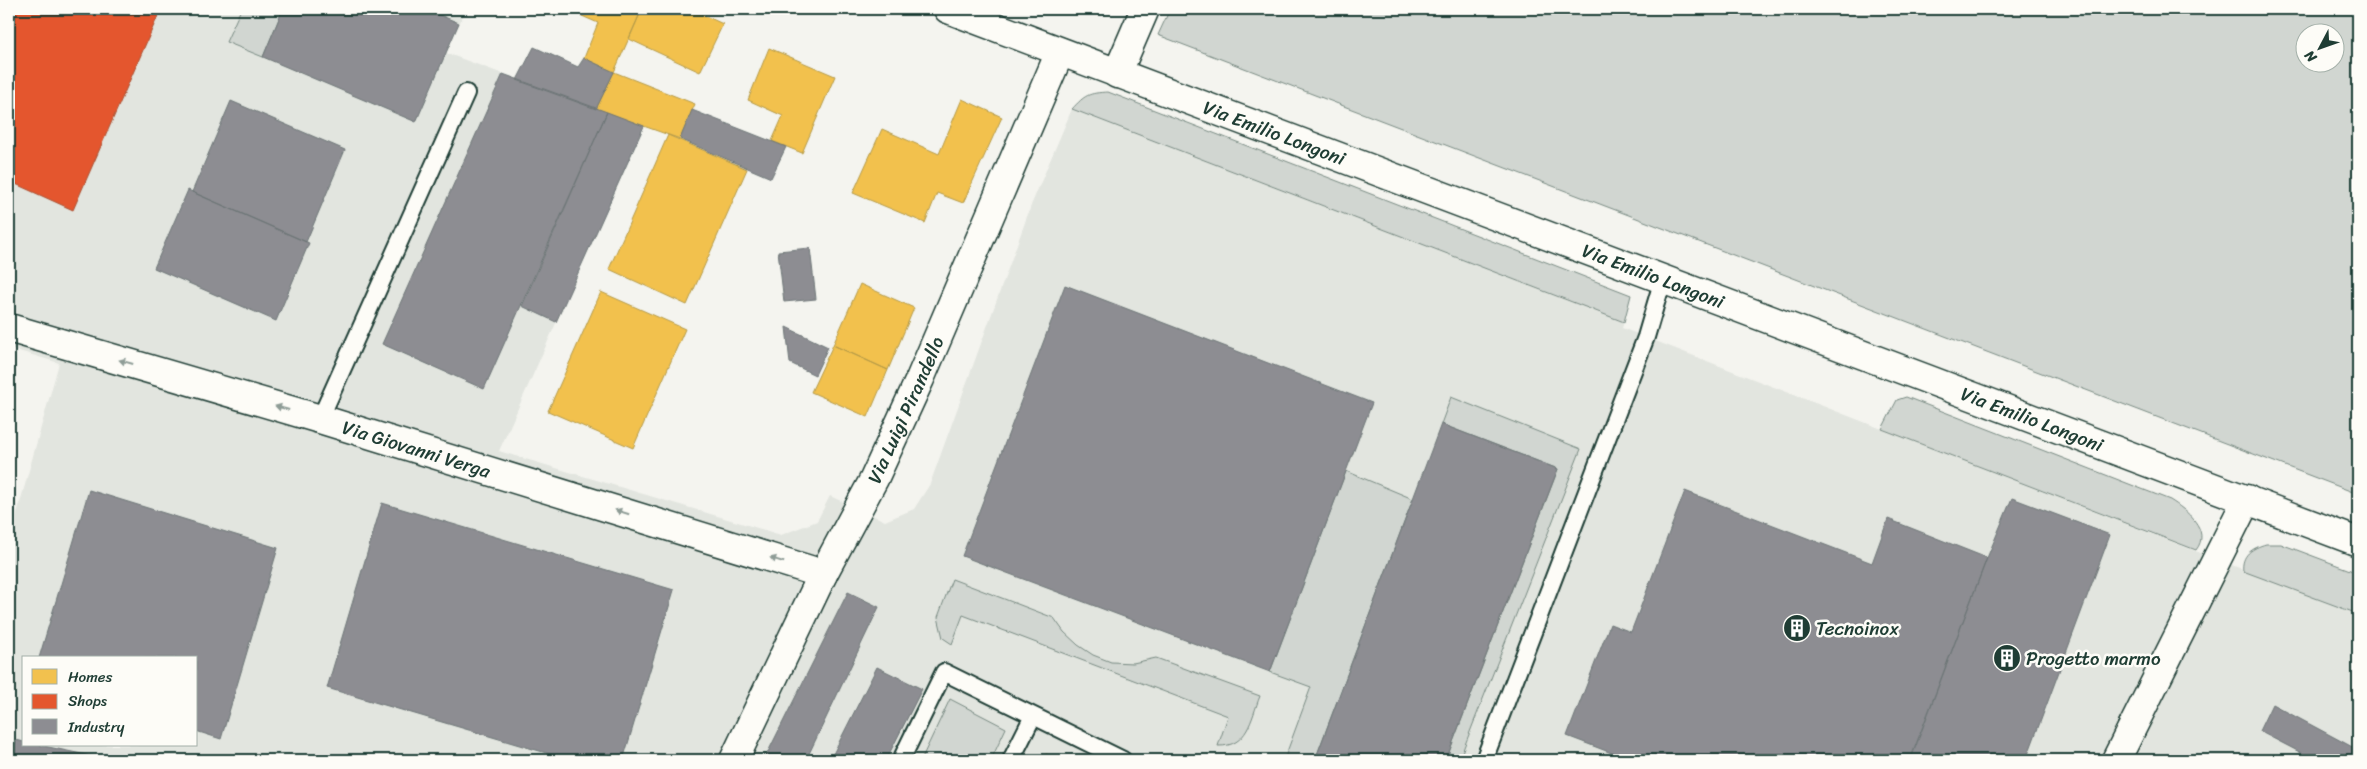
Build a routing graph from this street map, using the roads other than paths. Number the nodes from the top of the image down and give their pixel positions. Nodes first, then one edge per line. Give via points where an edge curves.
1 (948, 9) edge
2 (1145, 9) edge
3 (1060, 52) junction
4 (1117, 74) junction
5 (466, 93) dead end
6 (1663, 279) junction
7 (9, 328) edge
8 (320, 419) junction
9 (2247, 499) junction
10 (2358, 542) edge
11 (824, 574) junction
12 (1033, 716) junction
13 (734, 760) edge
14 (901, 760) edge
15 (1011, 760) edge
16 (1123, 760) edge
17 (1484, 760) edge
18 (2116, 760) edge

1 - 3 street, Via Emilio Longoni
2 - 4 street
3 - 4 street, Via Emilio Longoni
3 - 11 street, Via Luigi Pirandello via 920,379 874,479
4 - 6 street, Via Emilio Longoni
5 - 8 lane
6 - 9 street, Via Emilio Longoni
6 - 17 lane via 1646,337
8 -> 7 street, Via Giovanni Verga
11 -> 8 street, Via Giovanni Verga
9 - 10 street, Via Emilio Longoni
9 - 18 street
11 - 13 street, Via Luigi Pirandello
12 - 14 lane via 944,672
12 - 15 lane
12 - 16 lane

